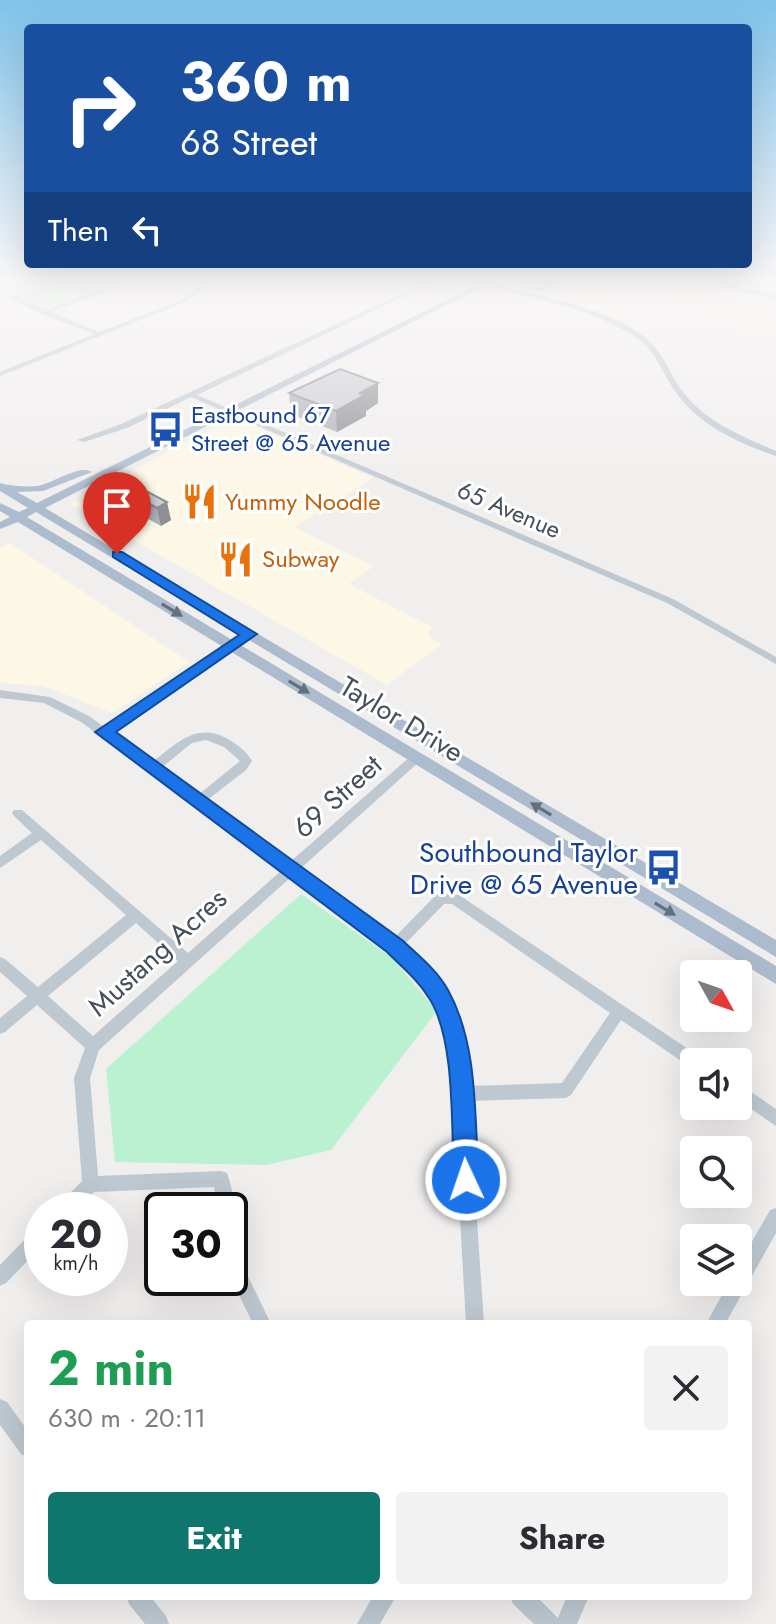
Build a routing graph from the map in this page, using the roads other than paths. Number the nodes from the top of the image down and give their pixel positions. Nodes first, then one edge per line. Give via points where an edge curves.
1 (50, 354) edge
2 (279, 354) edge
3 (333, 354) edge
4 (658, 354) edge
5 (0, 374) edge
6 (192, 395) junction
7 (225, 409) junction
8 (81, 440) dead end
9 (776, 454) edge
10 (90, 471) junction
11 (84, 484) junction
12 (0, 486) edge
13 (16, 511) edge
14 (0, 526) edge
15 (0, 533) edge
16 (92, 539) junction
17 (57, 541) junction
18 (149, 574) junction
19 (249, 634) junction
20 (232, 647) junction
21 (776, 661) edge
22 (0, 694) edge
23 (104, 732) junction
24 (416, 758) junction
25 (153, 768) junction
26 (197, 802) junction
27 (18, 813) dead end
28 (41, 833) junction
29 (0, 863) edge
30 (290, 869) junction
31 (135, 916) junction
32 (395, 946) junction
33 (776, 949) edge
34 (188, 961) junction
35 (0, 963) edge
36 (776, 976) edge
37 (36, 998) junction
38 (620, 1010) junction
39 (0, 1027) edge
40 (93, 1046) junction
41 (680, 1052) edge
42 (461, 1094) junction
43 (752, 1101) edge
44 (776, 1118) edge
45 (90, 1184) junction
46 (82, 1192) edge
47 (223, 1192) edge
48 (776, 1216) edge
49 (24, 1252) edge
50 (0, 1277) edge
51 (248, 1294) edge
52 (260, 1320) edge
53 (475, 1320) edge
54 (717, 1320) edge
55 (0, 1409) edge
56 (24, 1442) edge
57 (140, 1600) edge
58 (383, 1600) edge
59 (525, 1600) edge
60 (576, 1600) edge
61 (158, 1624) edge
62 (368, 1624) edge
63 (549, 1624) edge
64 (566, 1624) edge

1 - 5 street
2 - 6 street
3 - 7 main road
4 - 9 street via 692,407
6 - 7 street, 65 Avenue
6 - 8 street
7 - 10 main road
7 - 11 main road
7 - 21 street, 65 Avenue via 670,601
10 - 12 main road via 39,489
10 - 13 main road
11 - 13 main road
11 - 16 main road via 59,510
12 - 13 main road, Taylor Drive
13 - 14 main road
13 - 16 main road, Taylor Drive
13 - 17 main road, Taylor Drive
13 - 18 main road
15 - 17 main road via 20,530
16 - 18 main road, Taylor Drive
17 -> 20 main road, Taylor Drive
18 - 19 main road, Taylor Drive
19 - 20 street
33 -> 19 main road, Taylor Drive
20 - 23 street
20 -> 24 main road, Taylor Drive
22 - 23 street via 61,705
23 - 25 street
24 - 30 street, 69 Street
24 -> 36 main road, Taylor Drive
25 - 26 street
25 - 26 street via 202,734 213,735 244,755 242,767
26 - 30 street
27 - 28 street
28 - 29 street
28 - 31 street
30 - 32 street
30 - 34 street, Mustang Acres
31 - 34 street
31 - 37 street
32 - 38 street via 441,899 454,899
32 - 42 street via 440,995 457,1042
34 - 40 street, Mustang Acres
35 - 37 street
37 - 39 street
37 - 40 street
38 - 41 street
38 - 42 street via 566,1090
40 - 45 street, Mustang Acres via 82,1078
42 - 53 street
43 - 44 street
45 - 46 street
45 - 47 street via 221,1179
48 - 54 street
49 - 50 street
51 - 52 street
55 - 56 street
57 - 61 street
58 - 62 street
59 - 63 street
60 - 64 street

